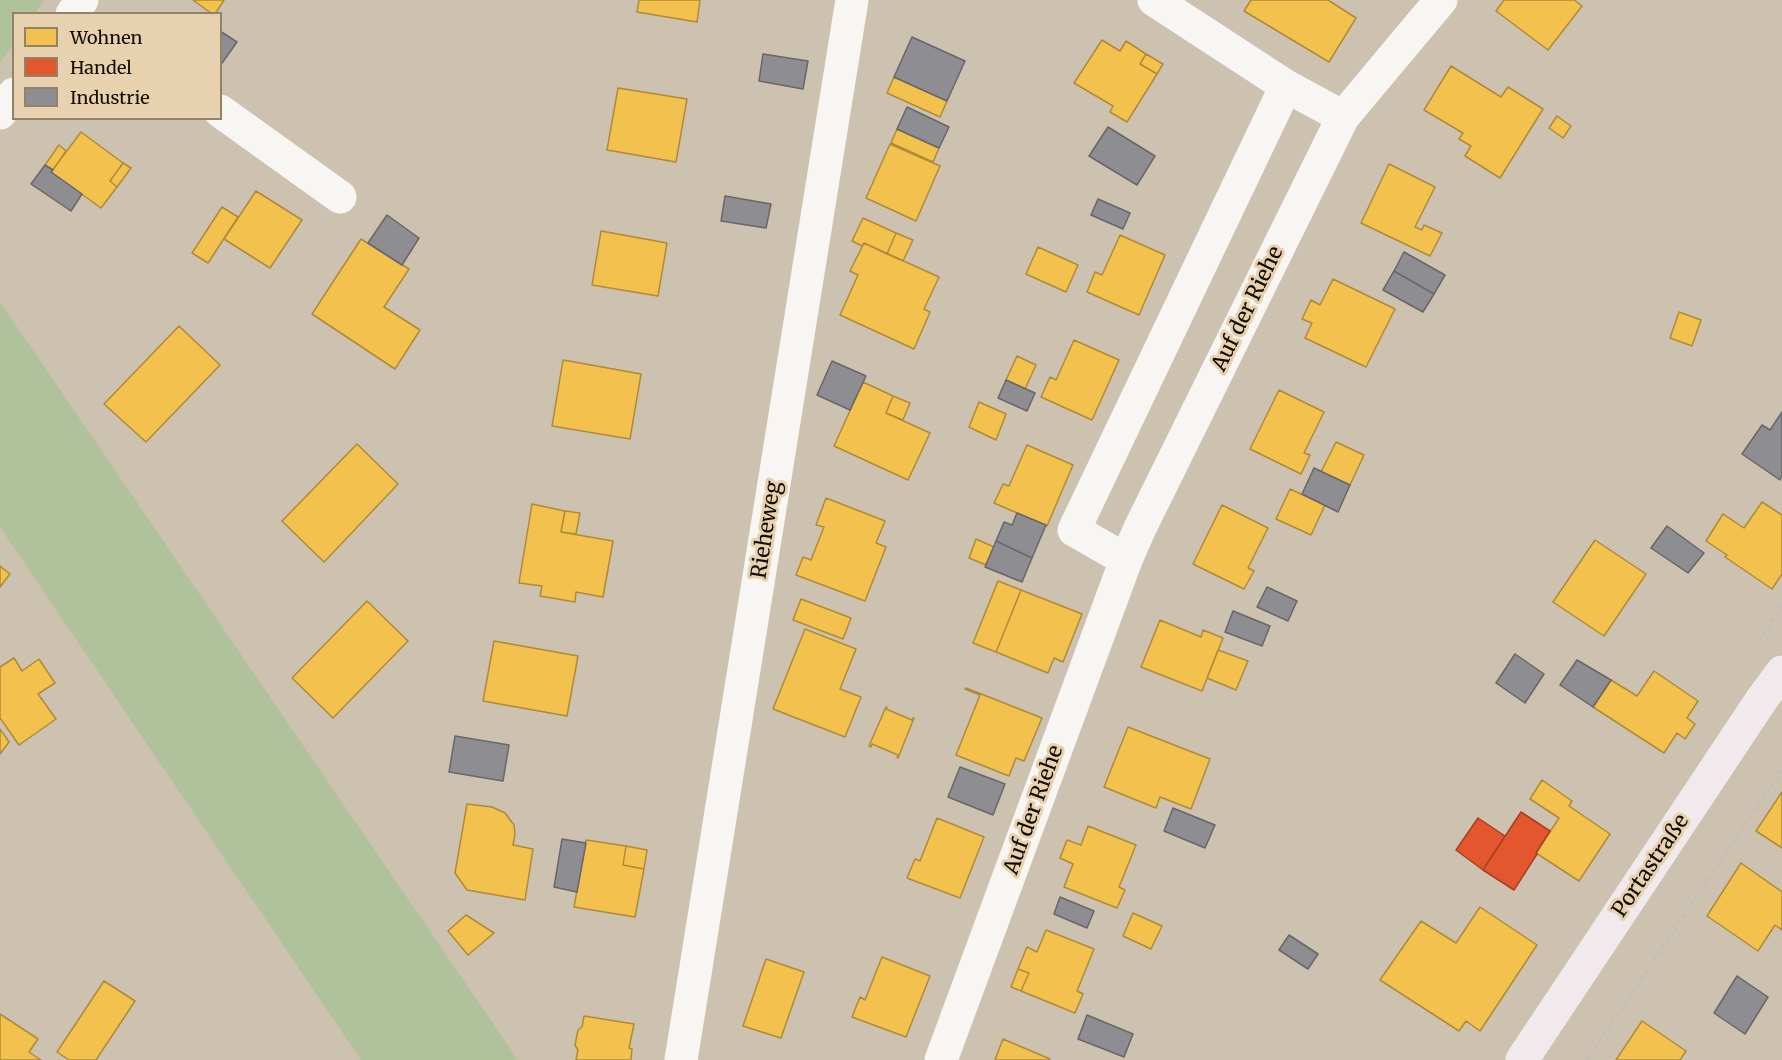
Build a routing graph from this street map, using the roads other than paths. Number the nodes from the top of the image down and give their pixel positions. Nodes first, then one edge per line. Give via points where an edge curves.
1 (852, 0) edge
2 (1154, 0) edge
3 (1441, 0) edge
4 (1286, 86) junction
5 (12, 97) edge
6 (222, 112) edge
7 (0, 113) edge
8 (1343, 117) junction
9 (340, 197) dead end
10 (1126, 560) junction
11 (1782, 672) edge
12 (681, 1060) edge
13 (941, 1060) edge
14 (1522, 1060) edge

1 - 12 street, Rieheweg
2 - 4 street
3 - 8 street, Auf der Riehe
4 - 8 street
4 - 10 street via 1074,530
5 - 7 street
6 - 9 street
8 - 10 street, Auf der Riehe
10 - 13 street, Auf der Riehe
11 - 14 main road, Portastraße

